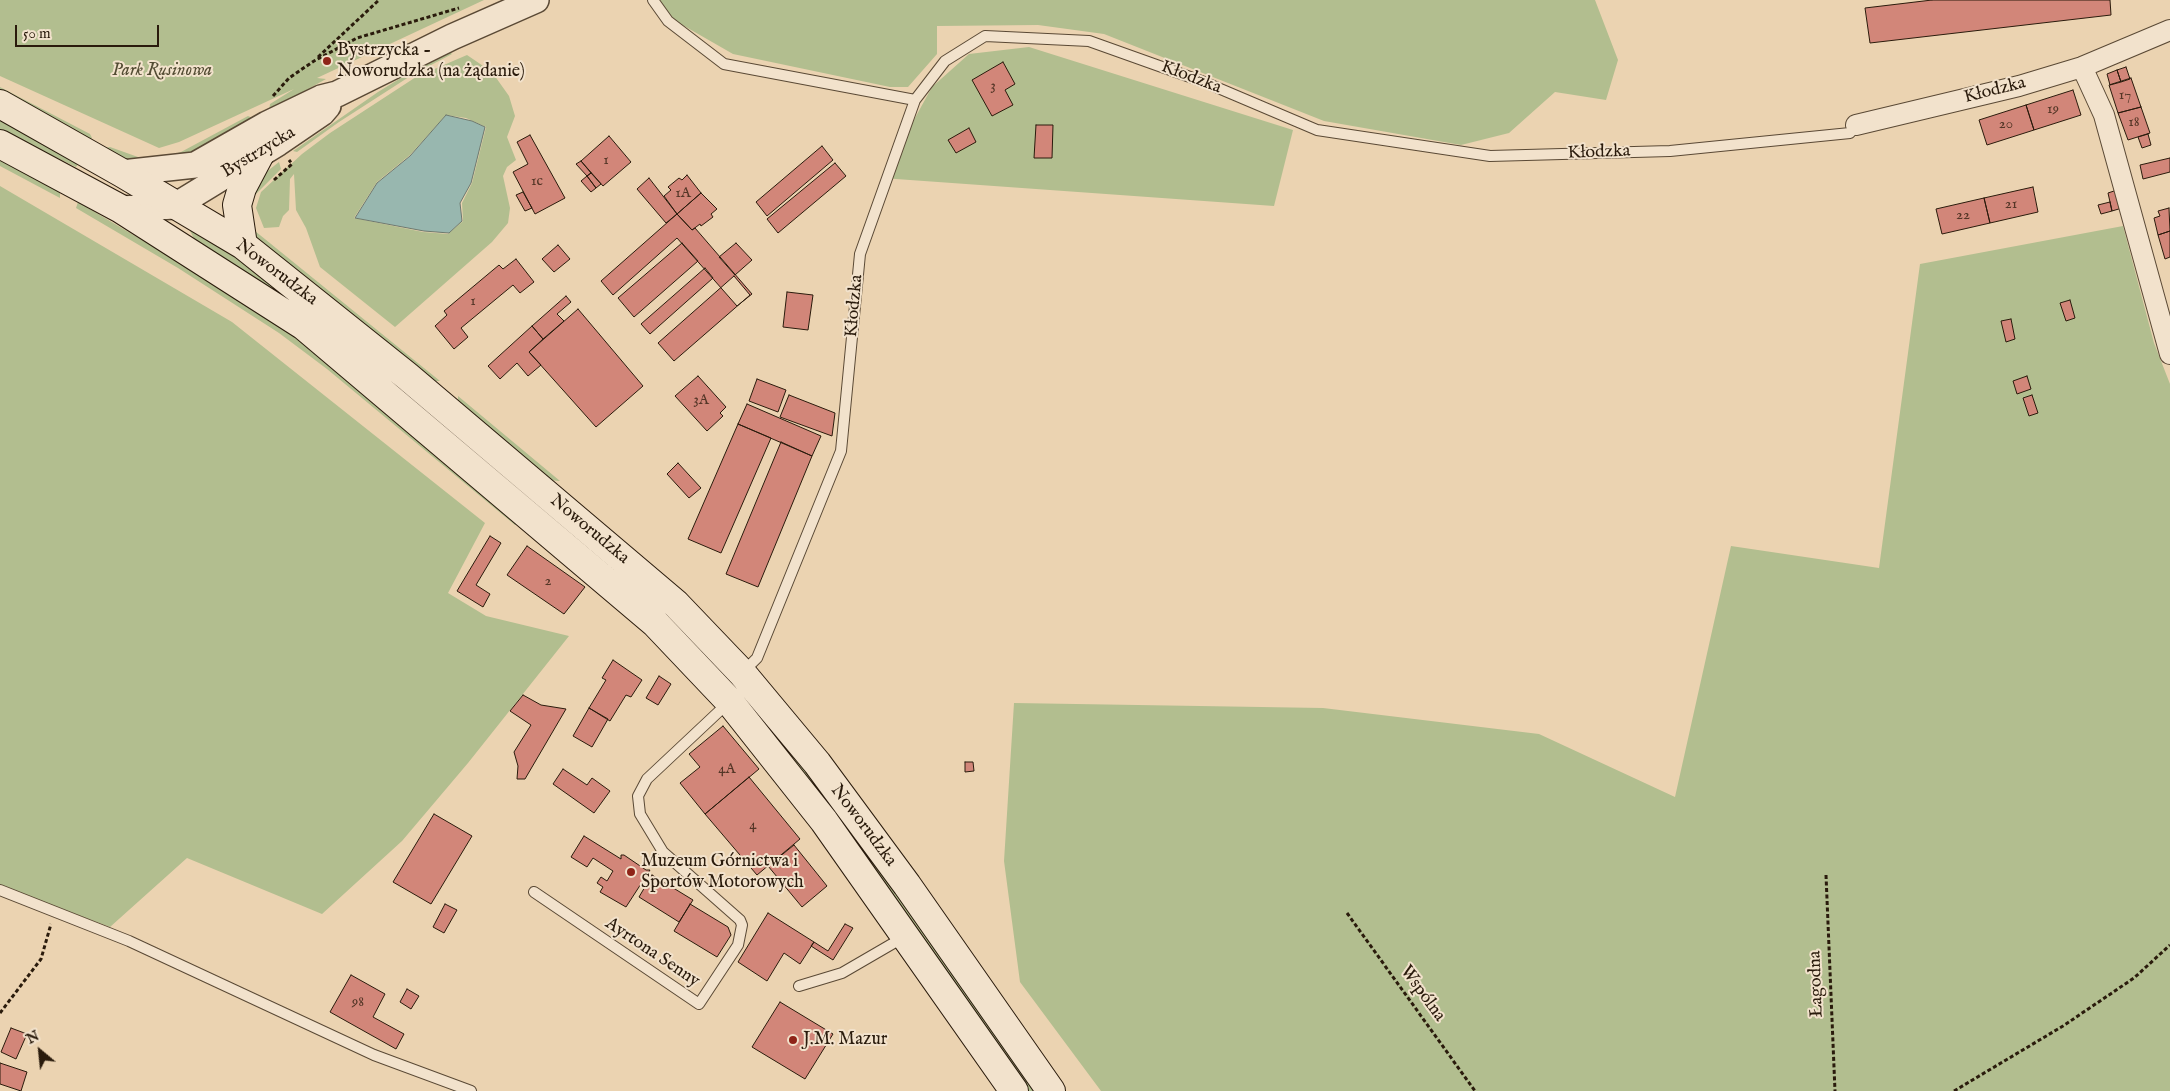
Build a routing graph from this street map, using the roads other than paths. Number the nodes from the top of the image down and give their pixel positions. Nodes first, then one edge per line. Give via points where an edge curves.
1 (536, 0) edge
2 (653, 0) edge
3 (2170, 30) edge
4 (2082, 67) junction
5 (337, 94) junction
6 (915, 100) junction
7 (0, 104) edge
8 (1856, 125) joint
9 (0, 144) edge
10 (260, 154) junction
11 (195, 165) junction
12 (122, 172) junction
13 (175, 206) junction
14 (120, 209) junction
15 (243, 245) junction
16 (182, 247) junction
17 (2170, 354) edge
18 (742, 673) junction
19 (730, 701) junction
20 (0, 890) edge
21 (534, 892) dead end
22 (906, 936) junction
23 (799, 986) dead end
24 (471, 1091) edge
25 (1014, 1091) edge
26 (1051, 1091) edge

1 - 5 street, Bystrzycka
2 - 6 lane via 668,22 724,64
3 - 4 street, Kłodzka
4 - 8 street, Kłodzka via 2019,86
4 - 17 street via 2104,115
5 - 10 street, Bystrzycka via 322,113
5 - 11 street, Bystrzycka via 321,98 267,124
6 - 8 lane, Kłodzka via 945,61 985,36 1089,41 1204,82 1316,130 1490,156 1670,151 1850,133
6 - 18 lane, Kłodzka via 860,254 842,451 757,658
7 - 12 main road, Noworudzka
9 - 14 main road, Noworudzka
10 - 13 street, Bystrzycka
10 - 15 main road via 237,204
11 - 12 street, Bystrzycka
11 - 13 street, Bystrzycka
12 - 13 main road, Noworudzka
13 - 14 street, Bystrzycka
13 - 15 main road, Noworudzka
13 - 16 street
14 - 16 main road, Noworudzka
15 - 18 main road, Noworudzka via 408,376 624,559 676,604
16 - 19 main road, Noworudzka via 304,326 400,405 655,623
18 - 26 main road, Noworudzka via 817,763
19 - 21 lane, Ayrtona Senny via 652,773 638,796 640,814 663,852 742,925 738,944 699,1004
19 - 22 main road, Noworudzka via 824,821
20 - 24 lane via 128,941 374,1055
22 - 23 lane via 842,973
22 - 25 main road, Noworudzka

